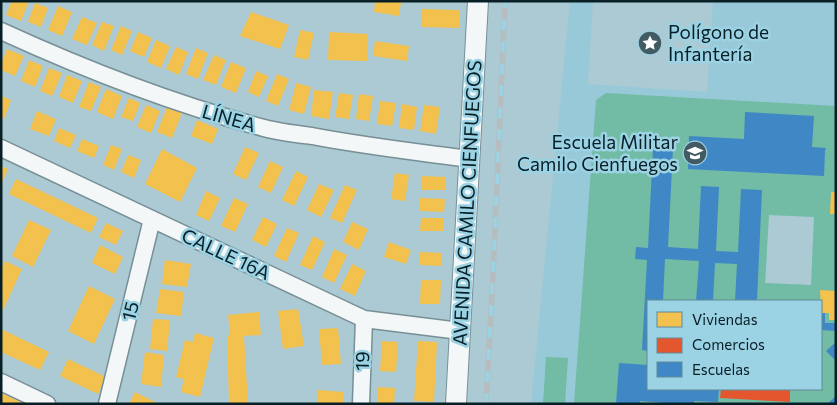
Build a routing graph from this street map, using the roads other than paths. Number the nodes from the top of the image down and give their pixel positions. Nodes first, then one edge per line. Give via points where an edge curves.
1 (478, 1) edge
2 (1, 30) edge
3 (1, 148) edge
4 (469, 159) junction
5 (152, 219) junction
6 (364, 319) junction
7 (460, 331) junction
8 (1, 382) edge
9 (47, 404) edge
10 (107, 404) edge
11 (361, 404) edge
12 (456, 404) edge

1 - 4 street, AVENIDA CAMILO CIENFUEGOS
2 - 4 street, LÍNEA via 116,80 265,128
3 - 5 street, CALLE 16A
4 - 7 street, AVENIDA CAMILO CIENFUEGOS
5 - 6 street, CALLE 16A
5 - 10 street, 15
6 - 7 street, CALLE 16A
6 - 11 street, 19
7 - 12 street, AVENIDA CAMILO CIENFUEGOS
8 - 9 street

